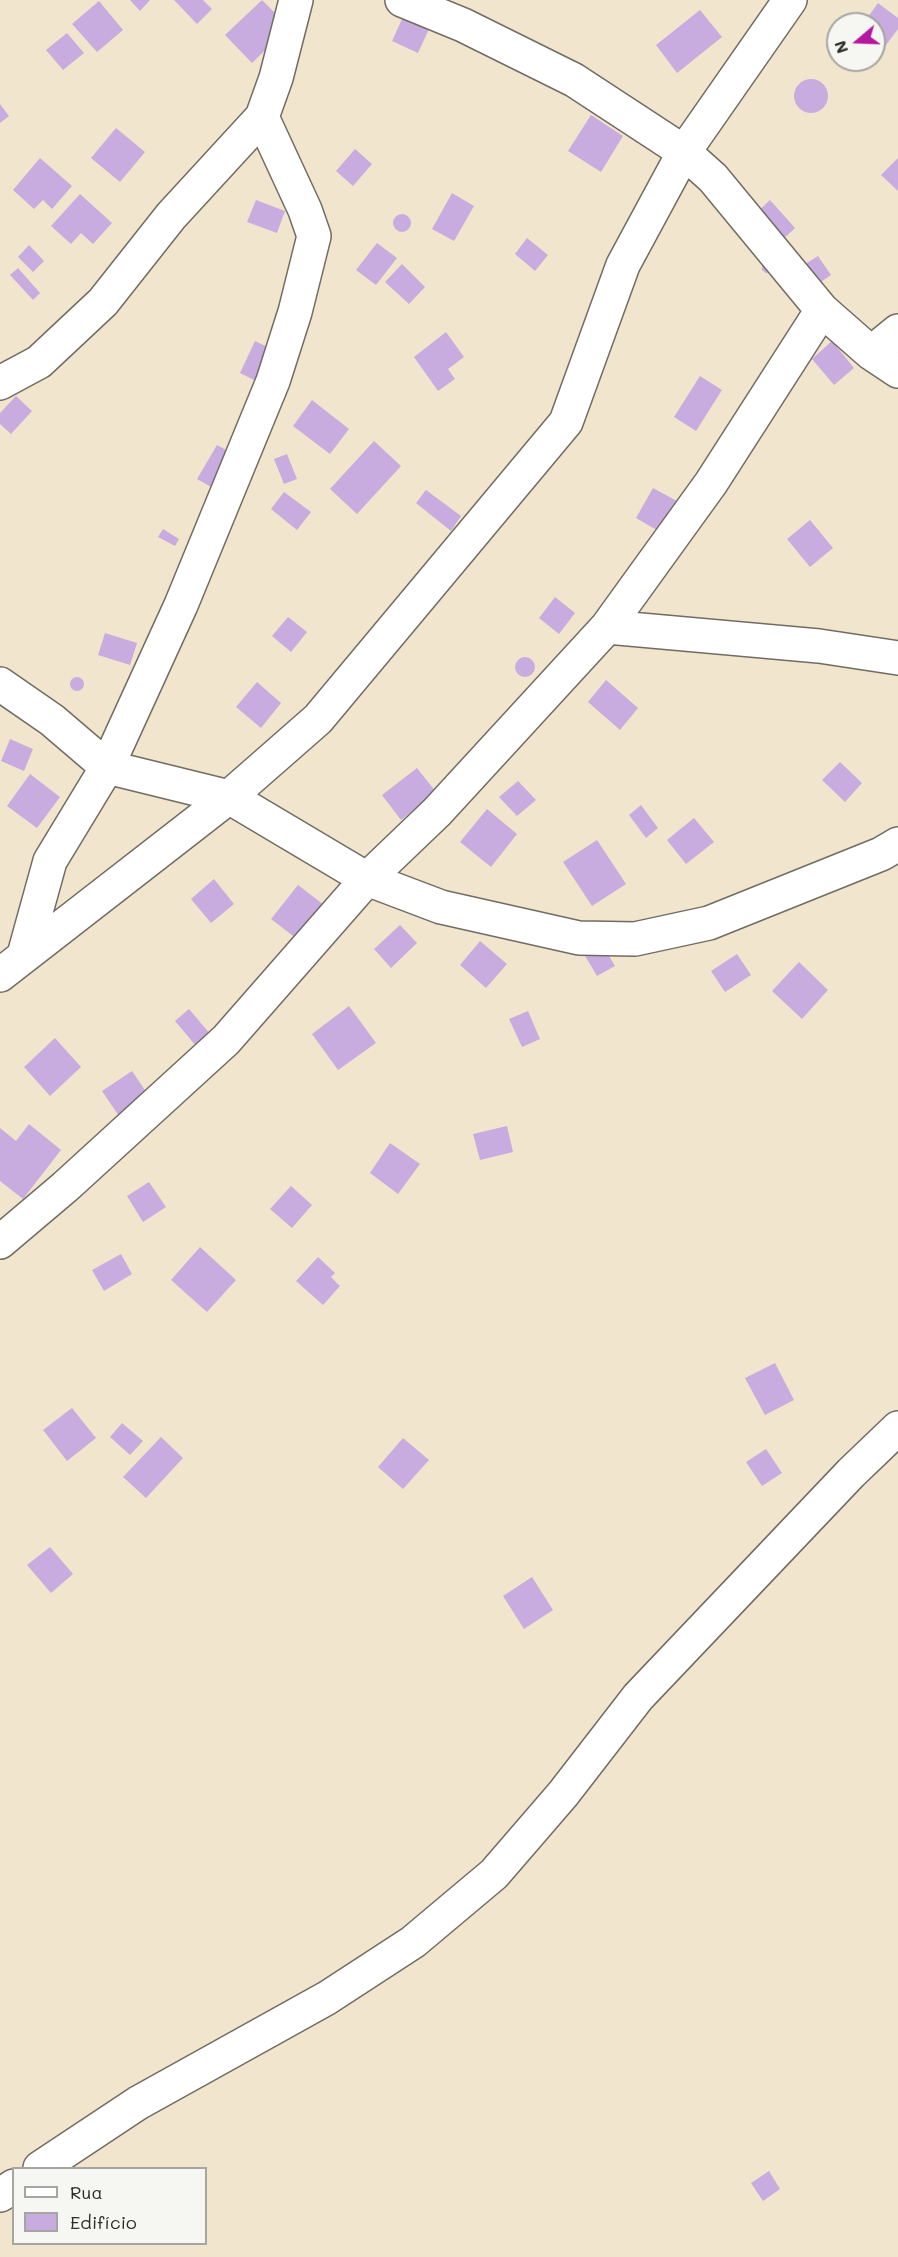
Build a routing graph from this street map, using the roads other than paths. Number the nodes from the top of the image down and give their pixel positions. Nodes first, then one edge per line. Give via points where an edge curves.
1 (296, 0) edge
2 (402, 0) edge
3 (790, 0) edge
4 (262, 117) junction
5 (684, 152) junction
6 (822, 310) junction
7 (898, 331) edge
8 (871, 353) junction
9 (898, 371) edge
10 (0, 383) edge
11 (607, 627) junction
12 (898, 658) edge
13 (0, 684) edge
14 (106, 767) junction
15 (229, 797) junction
16 (898, 844) edge
17 (367, 879) junction
18 (12, 965) edge
19 (0, 1242) edge
20 (898, 1428) edge
21 (43, 2167) edge

1 - 4 street
2 - 5 street via 574,80
3 - 5 street
4 - 10 street via 171,216 103,302 39,362
4 - 14 street via 314,236 273,381 181,605
5 - 6 street via 713,178
5 - 15 street via 623,265 566,422 318,719
6 - 8 street
6 - 11 street via 711,483
7 - 8 street
8 - 9 street
11 - 12 street via 819,646
11 - 17 street via 437,812
13 - 14 street via 52,720
14 - 15 street
14 - 18 street via 50,861
15 - 17 street
15 - 18 street
16 - 17 street via 709,923 635,939 579,938 441,908
17 - 19 street via 226,1040
20 - 21 street via 638,1697 563,1794 494,1874 413,1942 327,1998 138,2103

